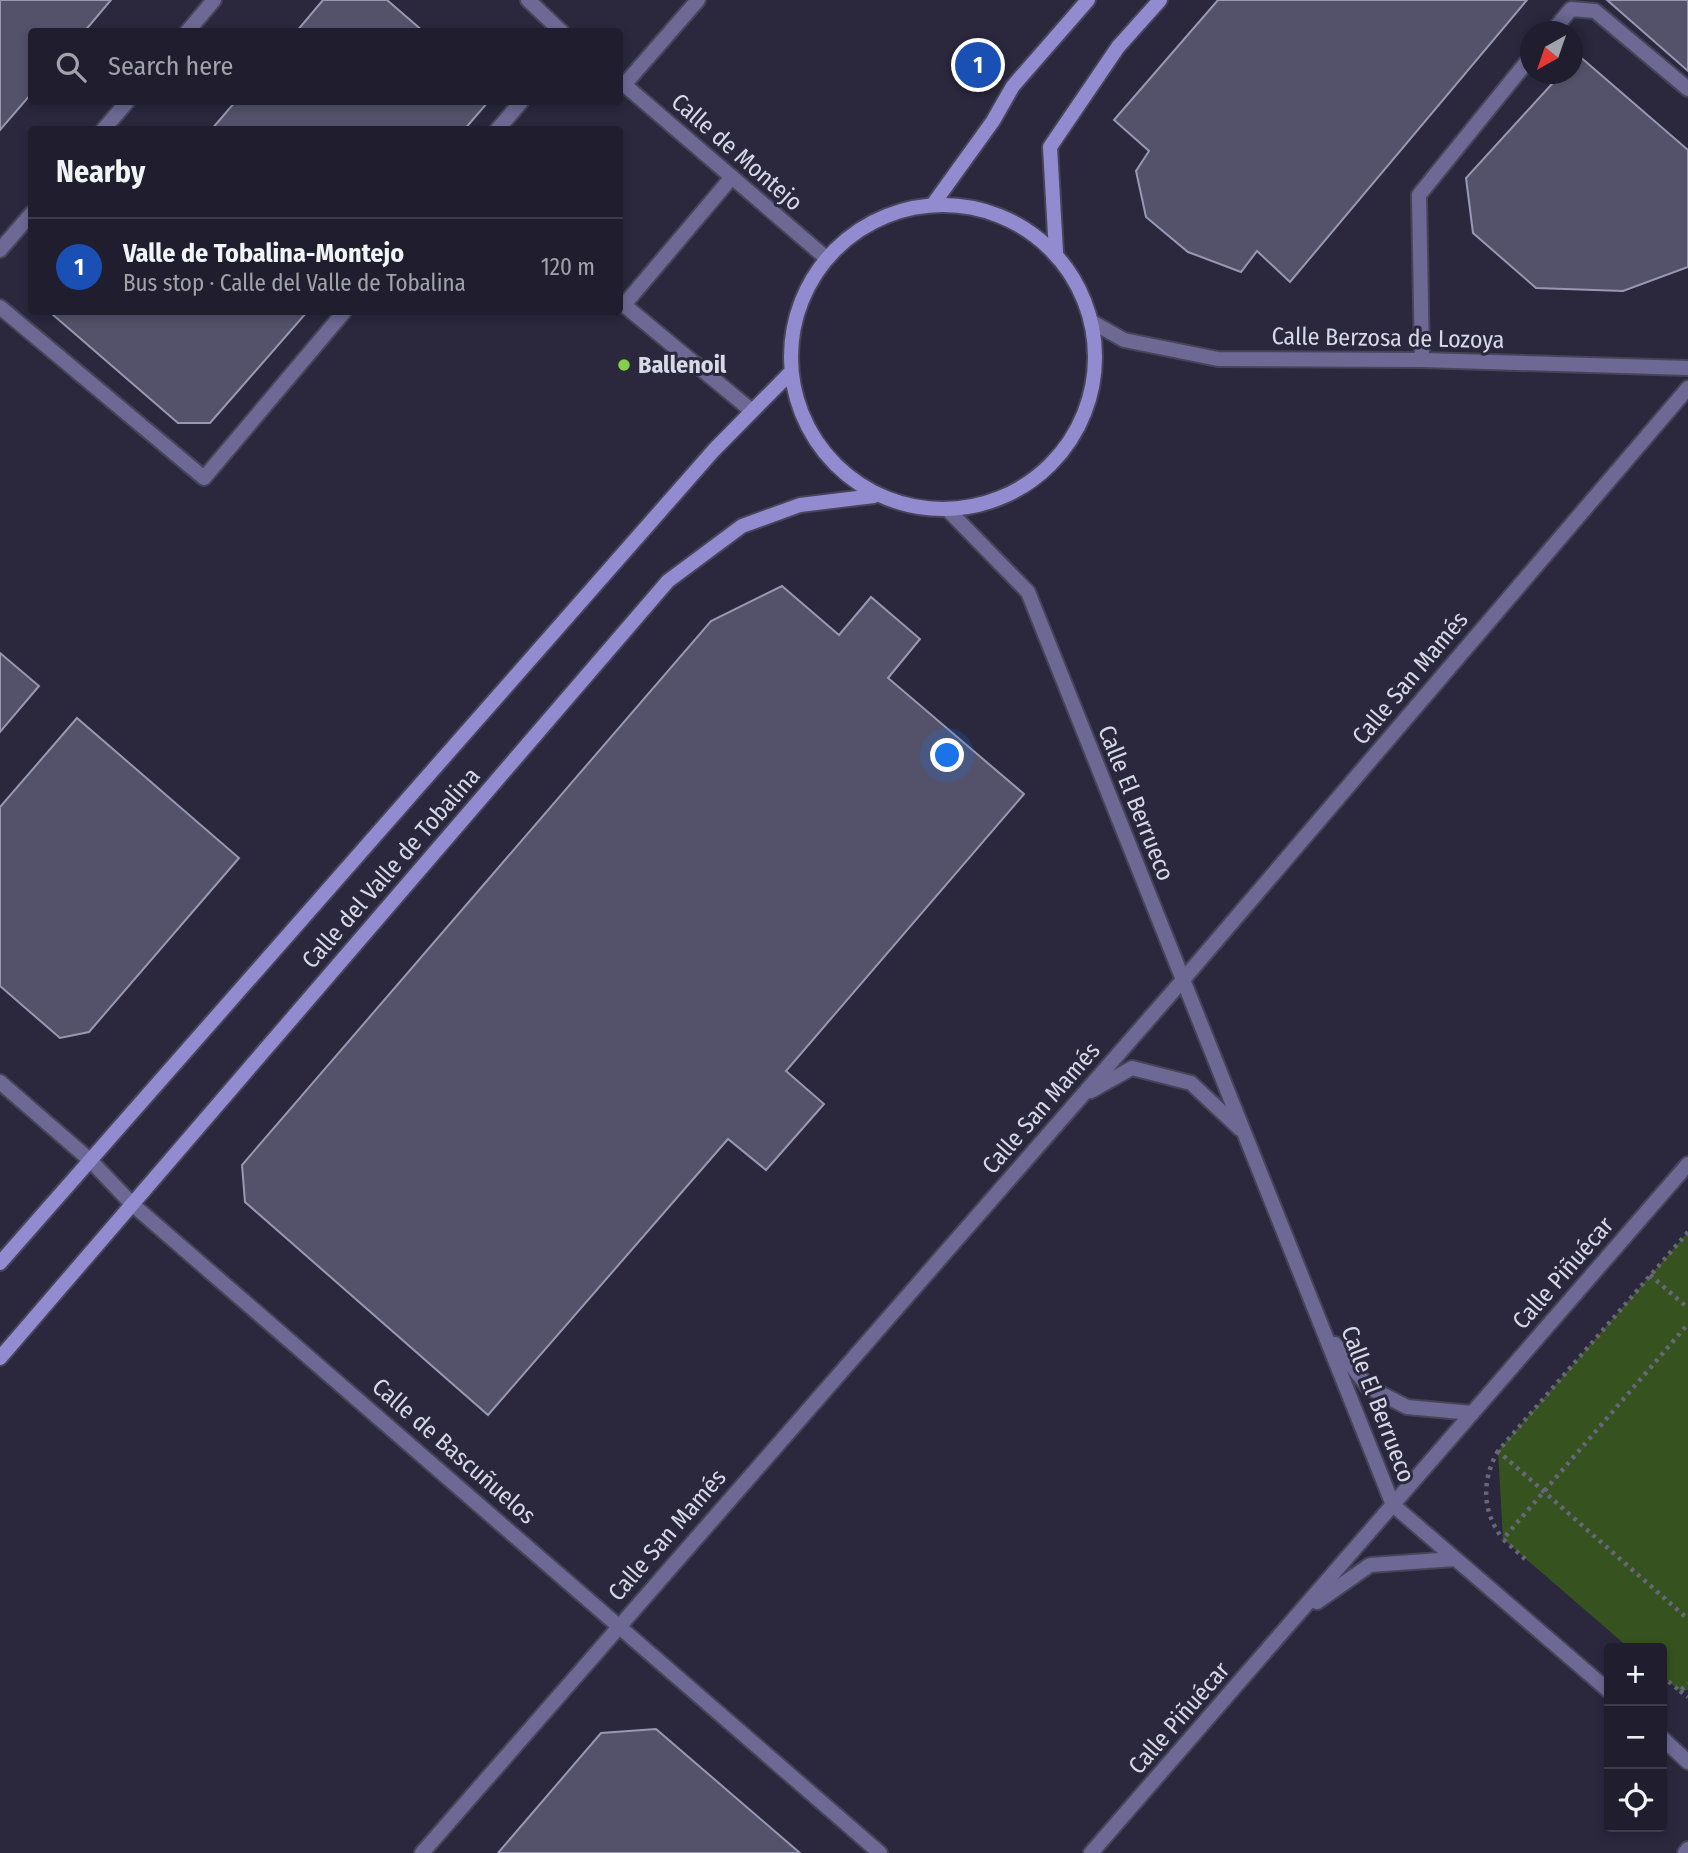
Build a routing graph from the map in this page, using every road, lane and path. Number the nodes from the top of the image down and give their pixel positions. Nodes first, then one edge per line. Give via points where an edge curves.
1 (214, 0) edge
2 (528, 0) edge
3 (698, 0) edge
4 (1088, 0) edge
5 (1160, 0) edge
6 (1561, 21) edge
7 (190, 28) edge
8 (558, 28) edge
9 (1520, 71) edge
10 (623, 82) edge
11 (623, 84) edge
12 (1688, 89) edge
13 (124, 105) edge
14 (518, 105) edge
15 (106, 126) edge
16 (500, 126) edge
17 (732, 177) junction
18 (934, 202) junction
19 (28, 218) edge
20 (0, 250) edge
21 (1056, 252) junction
22 (825, 257) junction
23 (0, 307) edge
24 (341, 315) edge
25 (1094, 323) junction
26 (1422, 360) junction
27 (1688, 368) edge
28 (789, 374) junction
29 (1688, 388) edge
30 (752, 411) junction
31 (874, 496) junction
32 (950, 512) junction
33 (1182, 981) junction
34 (0, 1082) edge
35 (1080, 1097) junction
36 (1245, 1133) junction
37 (91, 1161) junction
38 (1688, 1164) edge
39 (132, 1204) junction
40 (1688, 1232) edge
41 (0, 1263) edge
42 (1650, 1275) junction
43 (1688, 1308) edge
44 (1688, 1324) edge
45 (1326, 1332) junction
46 (0, 1358) edge
47 (1472, 1413) junction
48 (1498, 1451) junction
49 (1544, 1492) junction
50 (1393, 1505) junction
51 (1503, 1539) junction
52 (1455, 1559) junction
53 (1525, 1559) dead end
54 (1302, 1612) junction
55 (1688, 1619) edge
56 (620, 1624) junction
57 (1667, 1680) edge
58 (1688, 1682) edge
59 (1604, 1687) edge
60 (1680, 1691) junction
61 (1688, 1697) edge
62 (1667, 1743) edge
63 (1688, 1762) edge
64 (1688, 1849) edge
65 (422, 1853) edge
66 (880, 1853) edge
67 (1091, 1853) edge
68 (1685, 1853) edge

1 - 7 street
2 - 8 street
3 - 10 street
4 - 18 main road via 1013,86
5 - 21 main road via 1118,47 1050,147
6 - 12 street via 1570,9 1595,10
9 - 26 street via 1419,195
11 - 17 street, Calle de Montejo
13 - 15 street
14 - 16 street
17 - 22 street, Calle de Montejo
17 - 30 street via 625,305
18 - 21 main road via 1009,217
18 - 22 main road via 862,225
19 - 20 street
21 - 25 main road
22 - 28 main road via 790,338
23 - 24 street via 204,478
25 - 26 street, Calle Berzosa de Lozoya via 1124,340 1218,359
25 - 32 main road via 1095,390 1070,448 1020,492
26 - 27 street, Calle Berzosa de Lozoya
28 - 30 main road, Calle del Valle de Tobalina
28 - 31 main road via 820,451
29 - 33 street, Calle San Mamés
30 - 37 main road, Calle del Valle de Tobalina
31 - 32 main road via 895,504
31 - 39 main road, Calle del Valle de Tobalina via 800,505 742,526 668,581
32 - 33 street, Calle El Berrueco via 1028,592
33 - 35 street, Calle San Mamés
33 - 36 street, Calle El Berrueco
34 - 37 street, Calle de Bascuñuelos
35 - 36 street, Calle El Berrueco via 1132,1068 1191,1083
35 - 56 street, Calle San Mamés
36 - 45 street, Calle El Berrueco
37 - 39 street, Calle de Bascuñuelos
37 - 41 main road, Calle del Valle de Tobalina
38 - 47 street, Calle Piñuécar
39 - 46 main road, Calle del Valle de Tobalina
39 - 56 street, Calle de Bascuñuelos
40 - 42 path
42 - 43 path
42 - 48 path
44 - 49 path
45 - 47 street via 1368,1387 1407,1407
45 - 50 street, Calle El Berrueco
47 - 50 street, Calle Piñuécar
48 - 49 path
48 - 51 path via 1488,1469 1485,1502
49 - 51 path
49 - 55 path
50 - 52 street, Calle El Berrueco
50 - 54 street, Calle Piñuécar
51 - 53 path
52 - 54 street, Calle Piñuécar via 1370,1565
52 - 59 street, Calle El Berrueco
54 - 67 street, Calle Piñuécar
56 - 65 street, Calle San Mamés
56 - 66 street, Calle de Bascuñuelos
57 - 60 path
58 - 60 path
60 - 61 path
62 - 63 street
64 - 68 street

